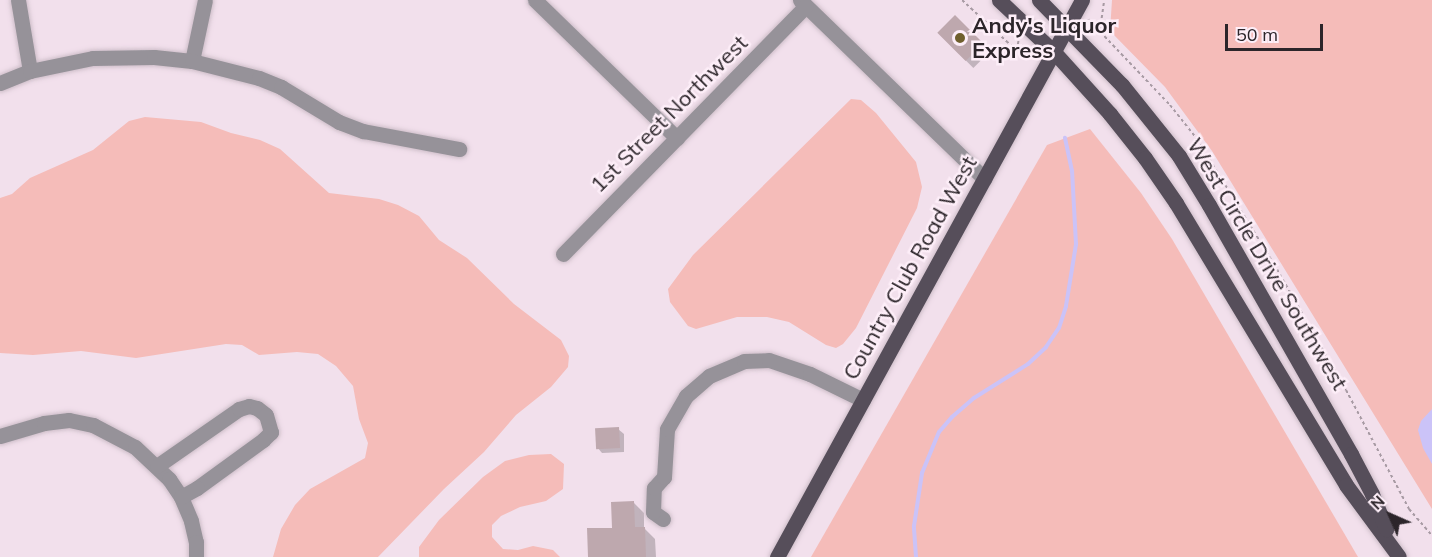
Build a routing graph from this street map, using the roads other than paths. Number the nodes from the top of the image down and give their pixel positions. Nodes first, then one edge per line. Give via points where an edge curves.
1 (18, 0) edge
2 (205, 0) edge
3 (535, 0) edge
4 (999, 0) edge
5 (1039, 0) edge
6 (1082, 0) edge
7 (803, 3) edge
8 (1068, 28) junction
9 (1054, 52) junction
10 (192, 61) junction
11 (30, 71) junction
12 (0, 83) edge
13 (676, 138) junction
14 (459, 149) dead end
15 (985, 179) junction
16 (563, 254) dead end
17 (862, 400) junction
18 (0, 436) edge
19 (157, 465) junction
20 (180, 497) junction
21 (663, 519) dead end
22 (1395, 552) edge
23 (196, 557) edge
24 (777, 557) edge

1 - 11 street
2 - 10 street
3 - 13 street
4 - 9 main road, West Circle Drive Southwest
5 - 8 main road, West Circle Drive Southwest
6 - 8 main road, Country Club Road West
7 - 13 street, 1st Street Northwest
7 - 15 street
8 - 9 main road, Country Club Road West
8 - 22 main road, West Circle Drive Southwest via 1159,130 1209,204 1359,469
9 - 15 main road, Country Club Road West
9 - 22 main road, West Circle Drive Southwest via 1110,114 1161,181 1346,485
10 - 11 street via 102,58
10 - 14 street via 281,87 339,122 363,131
11 - 12 street
13 - 16 street, 1st Street Northwest
15 - 17 main road, Country Club Road West
17 - 21 street via 782,362 757,360 732,365 697,384 676,409 665,440 664,477 654,488 653,512
17 - 24 main road, Country Club Road West
18 - 19 street via 69,420 93,425 116,436
19 - 20 street
19 - 20 street via 239,409 249,406 266,415 271,432 263,440
20 - 23 street via 191,521

